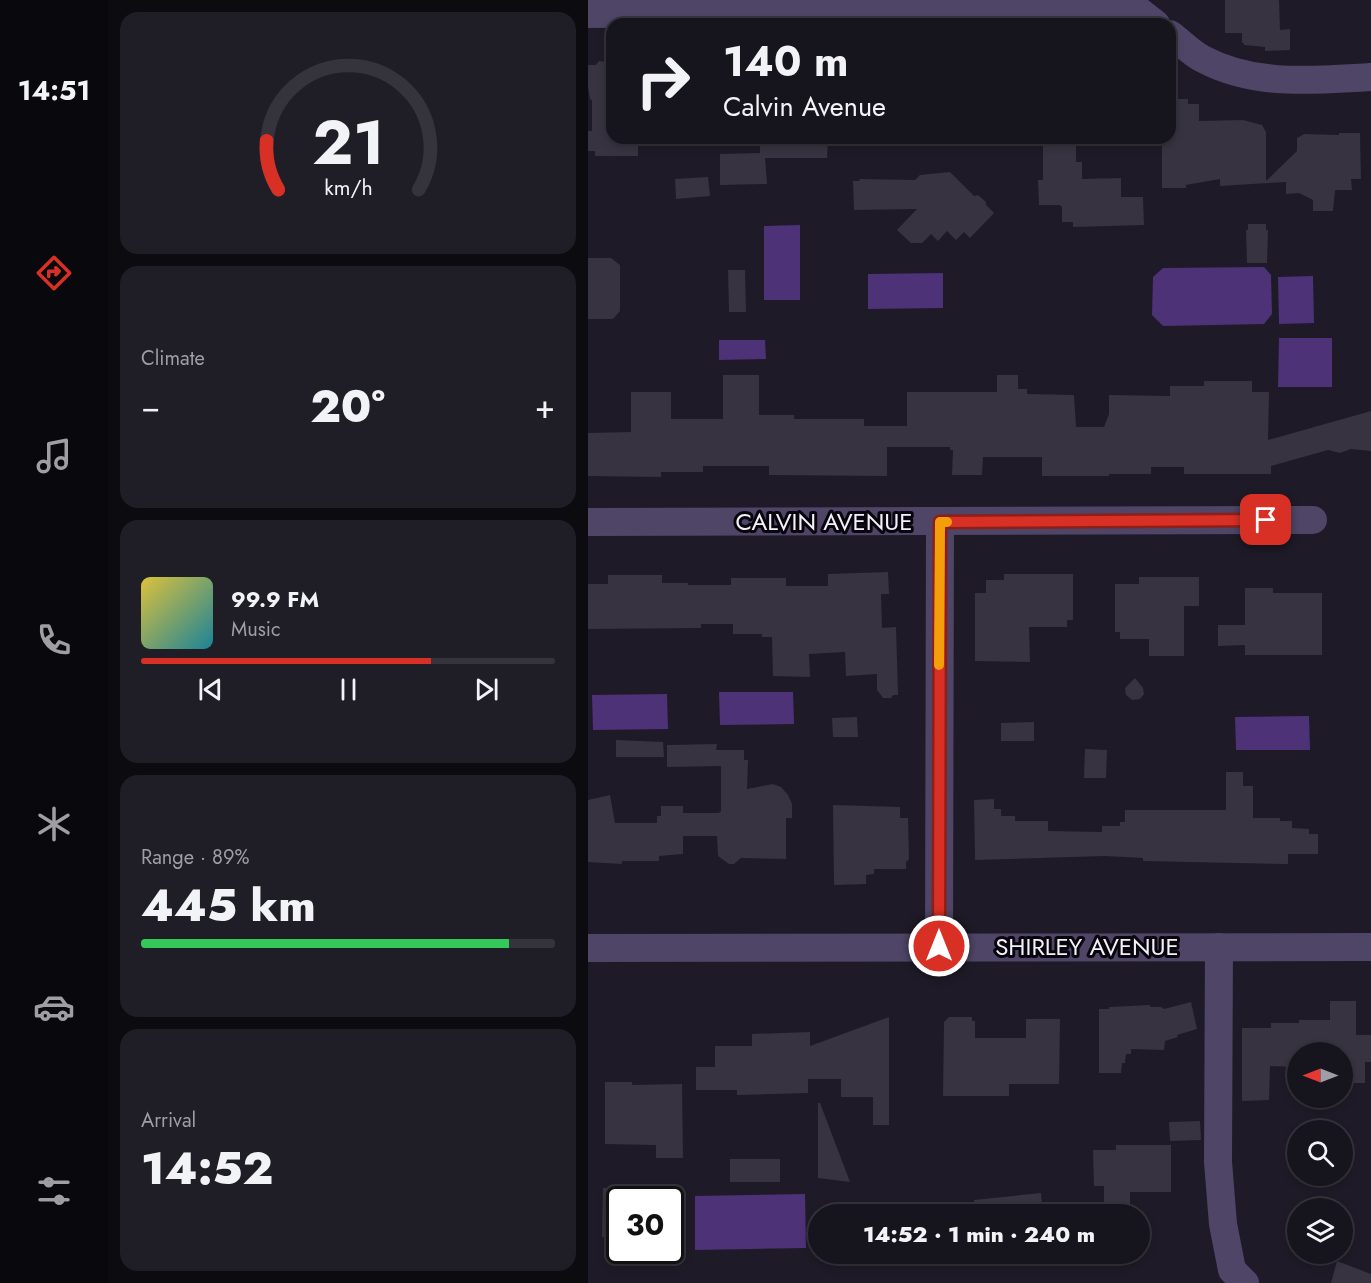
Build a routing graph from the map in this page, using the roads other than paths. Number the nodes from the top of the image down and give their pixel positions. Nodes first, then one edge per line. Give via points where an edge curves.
1 (1144, 11) edge
2 (588, 14) edge
3 (1176, 39) edge
4 (1371, 77) edge
5 (1313, 520) dead end
6 (588, 522) edge
7 (940, 522) junction
8 (939, 946) junction
9 (1219, 947) junction
10 (1371, 947) edge
11 (588, 948) edge
12 (1232, 1279) edge

1 - 2 street
3 - 4 street via 1203,59 1242,74 1295,81
5 - 7 street, CALVIN AVENUE
6 - 7 street, CALVIN AVENUE
7 - 8 street
8 - 9 street, SHIRLEY AVENUE
8 - 11 street, SHIRLEY AVENUE
9 - 10 street, SHIRLEY AVENUE
9 - 12 street via 1218,1162

